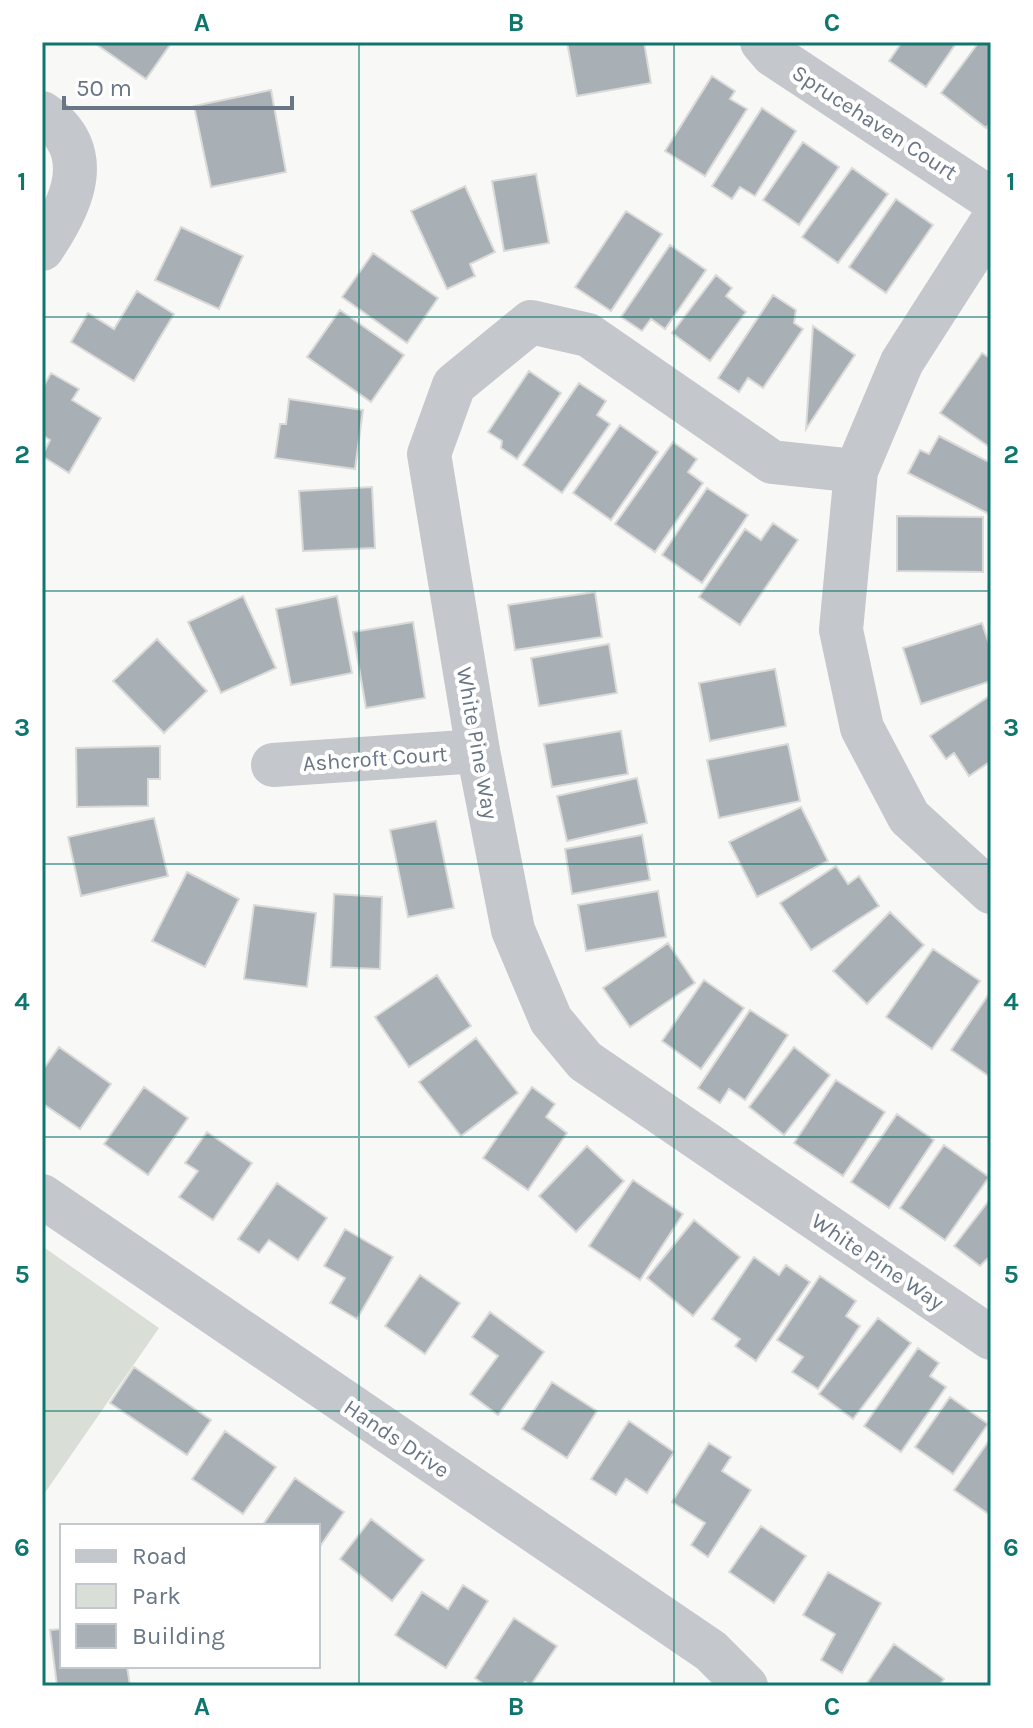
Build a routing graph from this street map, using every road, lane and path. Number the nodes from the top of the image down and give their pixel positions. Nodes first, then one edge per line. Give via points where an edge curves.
1 (762, 42) edge
2 (42, 113) edge
3 (991, 199) edge
4 (991, 223) edge
5 (42, 249) edge
6 (856, 471) junction
7 (478, 751) junction
8 (273, 765) dead end
9 (991, 892) edge
10 (42, 1196) edge
11 (991, 1338) edge
12 (746, 1686) edge

1 - 3 street, Sprucehaven Court via 773,55
2 - 5 street via 70,146 76,169 66,214
4 - 6 street via 902,362
6 - 7 street, White Pine Way via 772,462 588,335 531,322 454,385 429,454
6 - 9 street via 841,630 862,728 909,817
7 - 8 street, Ashcroft Court
7 - 11 street, White Pine Way via 513,930 551,1020 585,1061
10 - 12 street, Hands Drive via 711,1651

